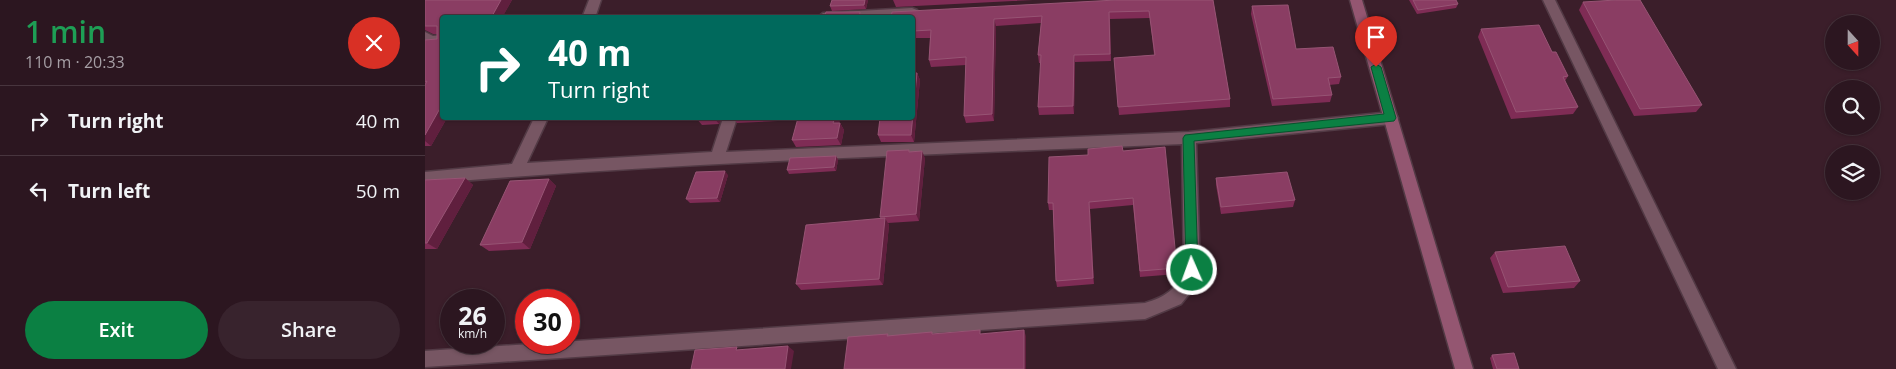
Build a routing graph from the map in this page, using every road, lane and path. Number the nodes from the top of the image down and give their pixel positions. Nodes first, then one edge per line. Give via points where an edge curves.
1 (595, 0) edge
2 (1356, 0) edge
3 (1549, 0) edge
4 (923, 12) edge
5 (589, 15) edge
6 (873, 15) edge
7 (425, 37) edge
8 (440, 40) edge
9 (1391, 118) junction
10 (540, 120) edge
11 (729, 120) edge
12 (1189, 138) junction
13 (717, 158) junction
14 (517, 170) junction
15 (425, 178) edge
16 (425, 359) edge
17 (1464, 369) edge
18 (1727, 369) edge

1 - 5 street
2 - 9 street
3 - 18 street
4 - 6 street
7 - 8 street via 431,41
9 - 12 street
9 - 17 street
10 - 14 street
11 - 13 street
12 - 13 street
12 - 16 street via 1192,270 1185,289 1171,302 1145,311
13 - 14 street
14 - 15 street

